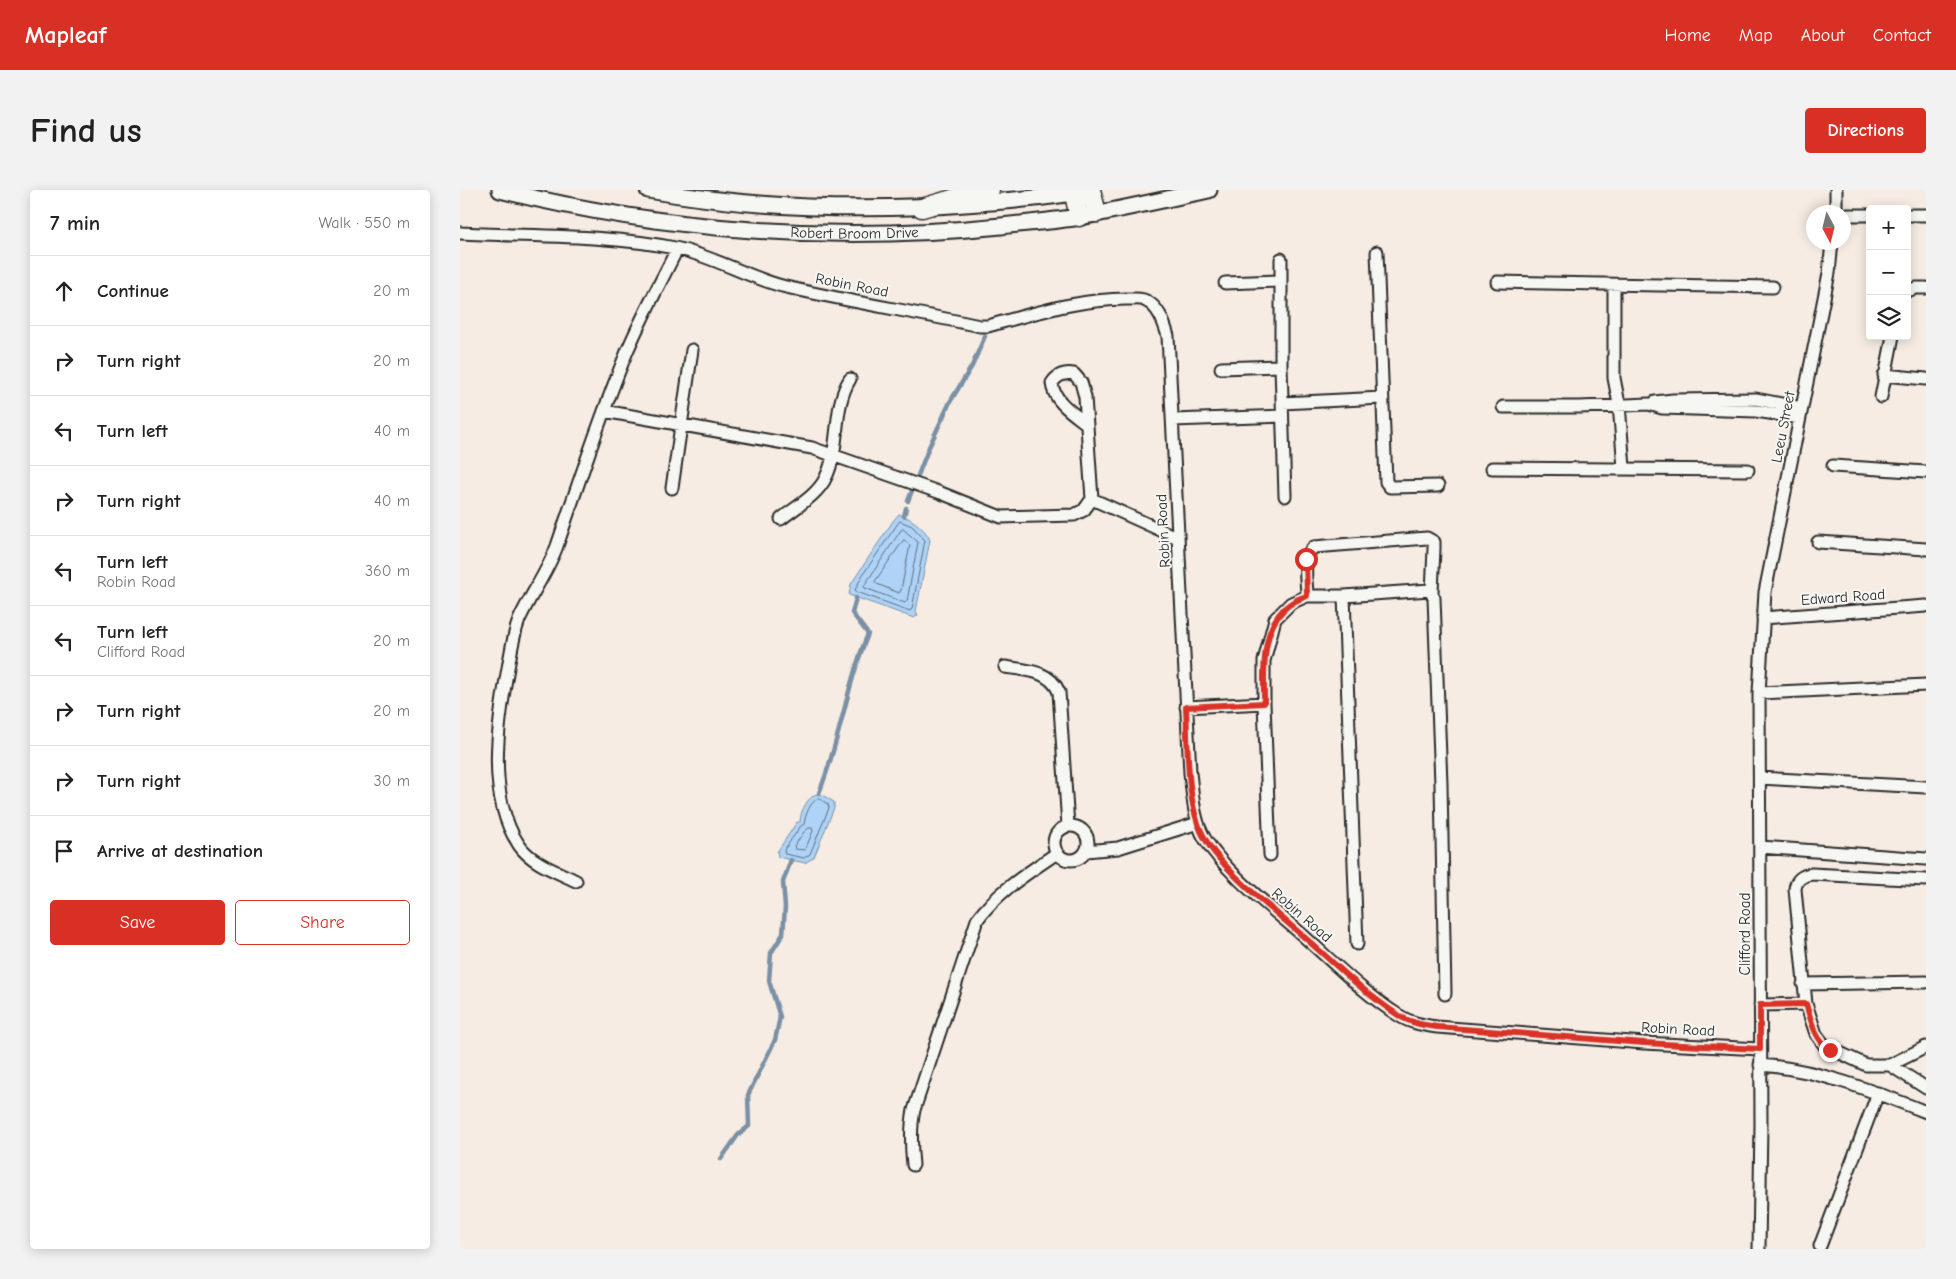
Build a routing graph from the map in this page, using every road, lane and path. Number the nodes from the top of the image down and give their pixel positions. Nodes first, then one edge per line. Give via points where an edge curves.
1 (500, 190) edge
2 (648, 190) edge
3 (990, 190) edge
4 (1209, 190) edge
5 (1836, 190) edge
6 (1082, 191) edge
7 (1836, 205) edge
8 (922, 208) junction
9 (1096, 213) junction
10 (1851, 215) edge
11 (1866, 215) edge
12 (1911, 215) edge
13 (1926, 215) edge
14 (1079, 217) junction
15 (460, 232) edge
16 (677, 249) junction
17 (1831, 250) edge
18 (1377, 252) dead end
19 (1281, 258) dead end
20 (1281, 281) junction
21 (1497, 282) dead end
22 (1225, 283) dead end
23 (1614, 285) junction
24 (1774, 287) dead end
25 (1926, 288) edge
26 (1911, 290) edge
27 (1891, 340) edge
28 (692, 350) dead end
29 (1281, 366) junction
30 (1221, 368) dead end
31 (1884, 376) junction
32 (850, 379) dead end
33 (1926, 379) edge
34 (1881, 397) dead end
35 (1382, 398) junction
36 (1282, 403) junction
37 (1619, 404) junction
38 (1503, 407) dead end
39 (604, 411) junction
40 (1801, 413) junction
41 (1282, 416) junction
42 (1173, 420) junction
43 (1087, 424) dead end
44 (682, 425) junction
45 (832, 455) junction
46 (1833, 466) dead end
47 (1492, 468) dead end
48 (1624, 468) junction
49 (1748, 470) dead end
50 (1926, 472) edge
51 (1438, 486) dead end
52 (672, 488) dead end
53 (1285, 496) dead end
54 (1092, 499) junction
55 (781, 519) dead end
56 (1178, 538) junction
57 (1818, 542) dead end
58 (1926, 549) edge
59 (1432, 592) junction
60 (1307, 596) junction
61 (1344, 596) junction
62 (1926, 606) edge
63 (1763, 618) junction
64 (1005, 667) dead end
65 (1926, 685) edge
66 (1759, 693) junction
67 (1264, 703) junction
68 (1186, 707) junction
69 (1760, 778) junction
70 (1926, 787) edge
71 (1198, 823) junction
72 (1068, 826) junction
73 (1760, 847) junction
74 (1086, 851) junction
75 (1057, 853) junction
76 (1270, 854) dead end
77 (1926, 860) edge
78 (1926, 880) edge
79 (576, 881) dead end
80 (1357, 944) dead end
81 (1926, 982) edge
82 (1803, 984) junction
83 (1445, 994) dead end
84 (1806, 1004) junction
85 (1760, 1005) junction
86 (1926, 1047) edge
87 (1760, 1049) junction
88 (1760, 1065) junction
89 (1890, 1065) junction
90 (1926, 1088) edge
91 (1878, 1093) junction
92 (1926, 1112) edge
93 (913, 1165) dead end
94 (1820, 1246) dead end
95 (1759, 1249) edge

1 - 14 street, Robert Broom Drive via 566,206 667,222 790,233 877,234 962,230
2 - 8 street, Robert Broom Drive via 773,205
3 - 8 main road
4 - 9 street, Robert Broom Drive
5 - 7 street
6 - 8 street, Robert Broom Drive
6 - 9 main road
6 - 14 main road
9 - 14 street, Robert Broom Drive
10 - 11 street
12 - 13 street
15 - 16 street, Robin Road via 610,240
16 - 39 street via 626,353
16 - 42 street, Robin Road via 699,254 784,287 980,326 1070,305 1143,299 1160,314 1168,336
17 - 40 street, Leeu Street
18 - 35 street
19 - 20 street
20 - 22 street
20 - 29 street
21 - 23 street
23 - 24 street
23 - 37 street via 1614,378
25 - 26 street
27 - 31 street
28 - 44 street
29 - 30 street
29 - 36 street
31 - 33 street
31 - 34 street
32 - 45 street via 844,389
35 - 36 street
35 - 51 street via 1387,484 1390,487
36 - 41 street
37 - 38 street
37 - 40 street via 1756,399
37 - 48 street
39 - 44 street
39 - 79 street via 548,570 514,634 498,740 501,795 515,837 527,854
40 - 63 street, Leeu Street via 1765,592
41 - 42 street
41 - 53 street
42 - 56 street, Robin Road
43 - 54 street
44 - 45 street via 812,448
44 - 52 street
45 - 54 street via 928,488 990,514 1008,517 1074,515 1086,508
45 - 55 street via 826,477 811,495
46 - 50 street
47 - 48 street
48 - 49 street
54 - 56 street
56 - 68 street, Robin Road
57 - 58 street
59 - 60 street via 1434,542 1427,538 1314,547 1306,559
59 - 61 street via 1417,590
59 - 83 street via 1441,784
60 - 61 street
60 - 67 street via 1291,603 1274,619 1264,661
61 - 80 street
62 - 63 street, Edward Road
63 - 66 street, Clifford Road
64 - 72 street via 1043,675 1052,680 1059,692
65 - 66 street
66 - 69 street, Clifford Road
67 - 68 street
67 - 76 street
68 - 71 street, Robin Road via 1190,773
69 - 70 street
69 - 73 street, Clifford Road
71 - 74 street via 1118,848
71 - 87 street, Robin Road via 1213,850 1254,893 1357,983 1397,1014 1416,1024
72 - 74 street via 1081,828 1085,833 1088,838
72 - 75 street via 1056,836
73 - 77 street
73 - 85 street, Clifford Road
74 - 75 street via 1075,860 1065,859
75 - 93 street via 993,901 977,920 914,1110 910,1134
78 - 82 street via 1802,876 1795,890
81 - 82 street
82 - 84 street
84 - 85 street
84 - 89 street via 1816,1034 1827,1048 1866,1065
85 - 87 street, Clifford Road
86 - 89 street
87 - 88 street, Clifford Road
88 - 91 street via 1796,1070
88 - 95 street, Clifford Road
89 - 90 street
91 - 92 street
91 - 94 street

